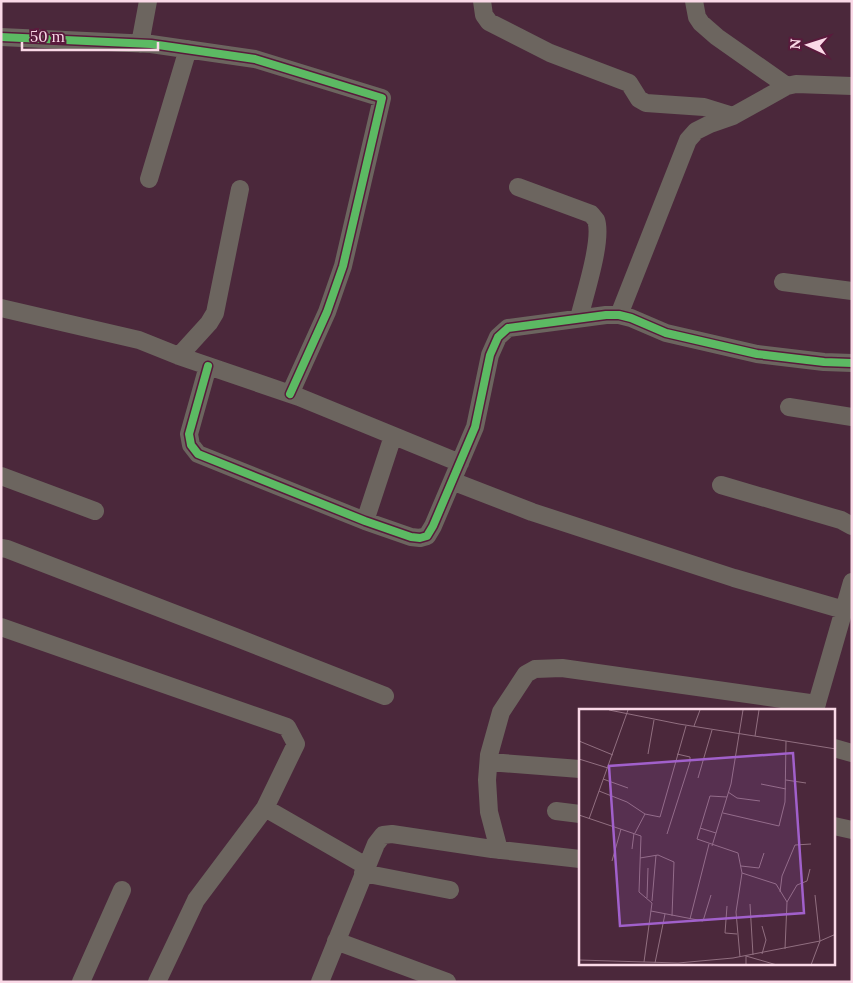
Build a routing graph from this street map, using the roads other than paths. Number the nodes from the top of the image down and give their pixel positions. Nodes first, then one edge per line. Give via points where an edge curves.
1 (148, 1) edge
2 (482, 1) edge
3 (694, 1) edge
4 (1, 37) edge
5 (140, 44) junction
6 (188, 49) junction
7 (787, 86) junction
8 (852, 86) edge
9 (732, 116) junction
10 (149, 179) dead end
11 (518, 187) dead end
12 (240, 190) dead end
13 (782, 282) dead end
14 (852, 291) edge
15 (1, 308) edge
16 (619, 315) junction
17 (579, 318) junction
18 (179, 356) junction
19 (852, 363) edge
20 (208, 366) junction
21 (290, 394) junction
22 (789, 407) dead end
23 (852, 416) edge
24 (393, 436) junction
25 (460, 463) junction
26 (1, 476) edge
27 (452, 481) junction
28 (721, 485) dead end
29 (95, 511) dead end
30 (365, 521) junction
31 (852, 526) edge
32 (1, 548) edge
33 (852, 582) edge
34 (844, 610) junction
35 (1, 627) edge
36 (385, 696) dead end
37 (816, 707) edge
38 (836, 749) edge
39 (852, 753) edge
40 (489, 762) junction
41 (579, 769) edge
42 (265, 808) junction
43 (556, 811) dead end
44 (579, 814) edge
45 (836, 826) edge
46 (852, 830) edge
47 (490, 848) junction
48 (579, 859) edge
49 (364, 870) junction
50 (122, 890) dead end
51 (450, 890) dead end
52 (336, 941) junction
53 (81, 982) edge
54 (157, 982) edge
55 (320, 982) edge
56 (447, 982) edge

1 - 5 street
2 - 9 street via 484,15 490,22 550,54 629,83 639,99 646,103 704,107
3 - 7 street via 701,23
4 - 5 street
5 - 6 street
6 - 10 street
6 - 21 street via 255,59 382,98 342,266 327,312
7 - 8 street
7 - 9 street
9 - 16 street via 696,131 688,140
11 - 17 street via 591,214 596,220 596,250
12 - 18 street via 215,313
13 - 14 street
15 - 18 street via 147,343
16 - 17 street
16 - 19 street via 666,333 757,354
17 - 25 street via 508,328 498,337 490,355 475,427
18 - 20 street
20 - 21 street
20 - 30 street via 189,434 191,446 198,454
21 - 24 street
22 - 23 street
24 - 25 street
24 - 30 street
25 - 27 street
26 - 29 street
27 - 30 street via 427,536 411,537
27 - 34 street via 532,512
28 - 31 street
32 - 36 street
33 - 34 street
34 - 37 street
35 - 42 street via 287,727 296,744
37 - 40 street via 562,668 535,669 526,674 501,712
38 - 39 street
40 - 41 street
40 - 47 street
42 - 49 street
42 - 54 street via 196,900
43 - 44 street
45 - 46 street
47 - 48 street
47 - 49 street via 382,835
49 - 51 street
49 - 52 street
50 - 53 street
52 - 55 street
52 - 56 street

